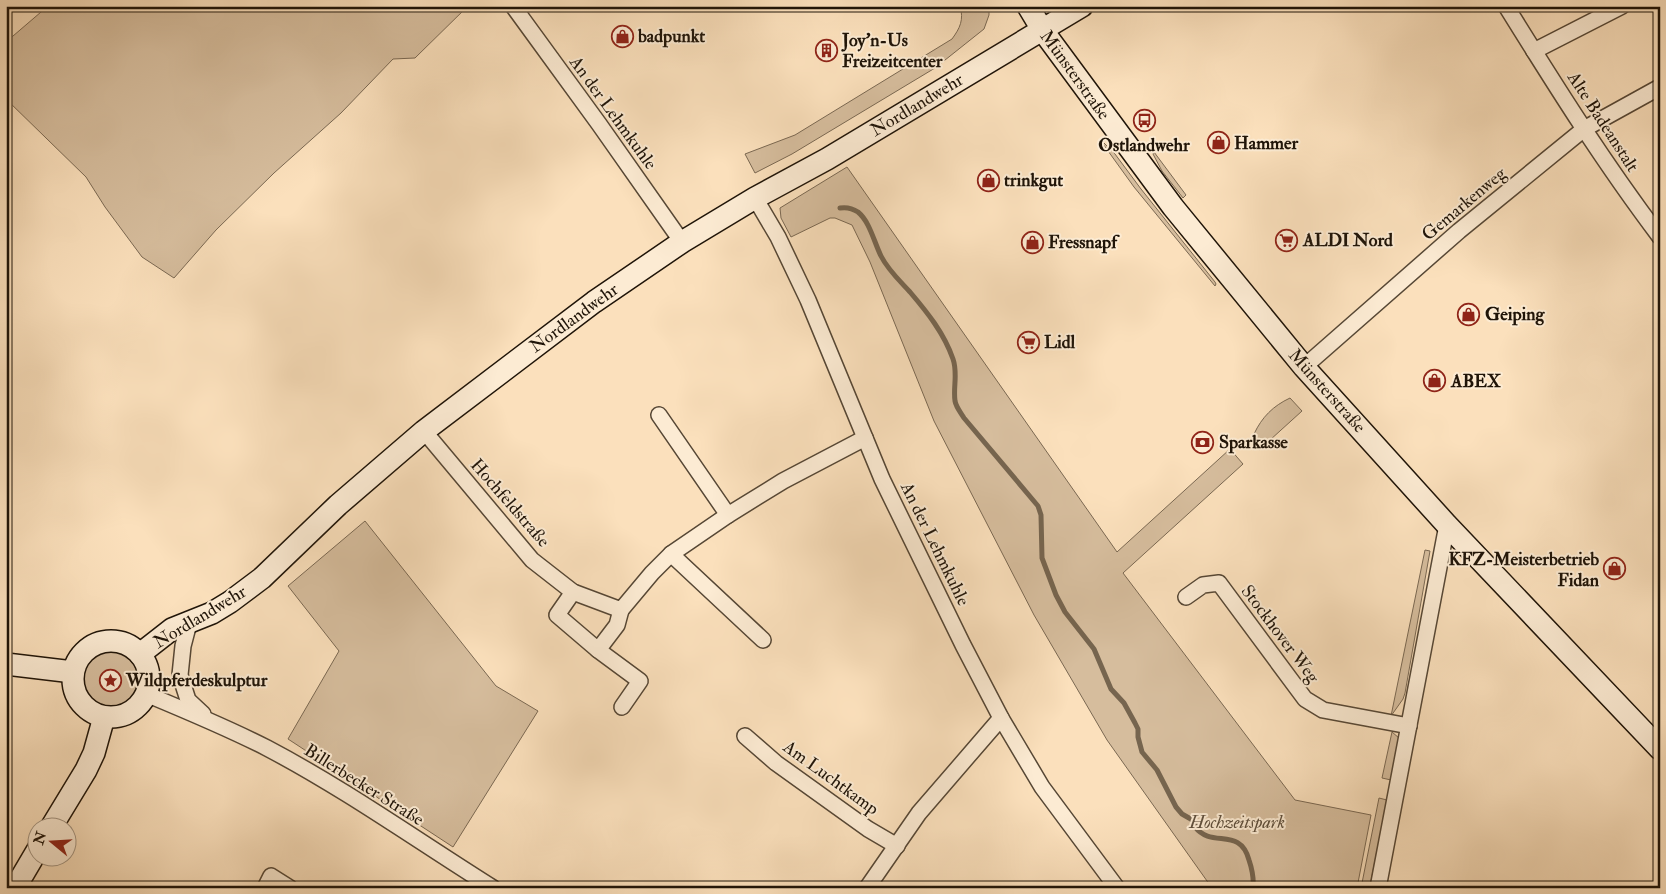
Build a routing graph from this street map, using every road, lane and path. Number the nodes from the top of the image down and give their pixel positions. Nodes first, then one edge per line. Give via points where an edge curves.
1 (513, 6) edge
2 (1028, 6) edge
3 (1082, 6) edge
4 (1506, 6) edge
5 (1622, 6) edge
6 (1043, 31) junction
7 (1534, 51) junction
8 (1660, 87) edge
9 (1584, 129) junction
10 (755, 198) junction
11 (1660, 237) edge
12 (682, 242) junction
13 (1304, 367) junction
14 (660, 415) dead end
15 (424, 431) junction
16 (865, 438) junction
17 (728, 515) junction
18 (1447, 525) junction
19 (671, 554) junction
20 (573, 592) junction
21 (1186, 597) dead end
22 (621, 610) junction
23 (189, 623) junction
24 (763, 640) dead end
25 (598, 650) junction
26 (140, 654) junction
27 (6, 664) edge
28 (73, 672) junction
29 (146, 694) junction
30 (622, 707) dead end
31 (104, 717) junction
32 (1001, 718) junction
33 (212, 722) junction
34 (1408, 726) junction
35 (745, 736) dead end
36 (1660, 749) edge
37 (58, 816) edge
38 (897, 846) junction
39 (28, 866) edge
40 (15, 888) edge
41 (266, 888) edge
42 (290, 888) edge
43 (493, 888) edge
44 (867, 888) edge
45 (1117, 888) edge
46 (1378, 888) edge

1 - 12 street, An der Lehmkuhle
2 - 6 main road, Münsterstraße
3 - 6 main road
4 - 7 street, Alte Badeanstalt
5 - 7 street
6 - 10 main road, Nordlandwehr
6 - 13 main road, Münsterstraße via 1173,208
7 - 9 street, Alte Badeanstalt
8 - 9 street, Gemarkenweg
9 - 11 street, Alte Badeanstalt
9 - 13 street, Gemarkenweg via 1459,231
10 - 12 main road, Nordlandwehr
10 - 16 street, An der Lehmkuhle via 808,300
12 - 15 main road, Nordlandwehr via 594,302
13 - 18 main road, Münsterstraße
14 - 17 street
15 - 20 street, Hochfeldstraße via 532,560
15 - 23 main road, Nordlandwehr via 338,505 262,578 230,602
16 - 17 street via 783,481
16 - 32 street, An der Lehmkuhle via 882,479
17 - 19 street
18 - 34 street
18 - 36 main road, Münsterstraße
19 - 22 street
19 - 24 street
20 - 22 street, Hochfeldstraße
20 - 25 street via 558,615
21 - 34 street, Stockhover Weg via 1203,585 1219,583 1305,699 1323,710
22 - 25 street via 617,625
23 - 26 main road, Nordlandwehr via 172,629
23 - 33 street, Billerbecker Straße via 180,675 188,700
25 - 30 street via 640,681
26 - 28 main road via 119,641 106,640 84,651 76,660
26 - 29 main road via 149,673
27 - 28 main road
28 - 31 main road via 72,684 80,701 93,713
29 - 31 main road via 129,712 117,717
29 - 33 street, Billerbecker Straße
31 - 37 main road via 94,753
32 - 38 street via 919,813
32 - 45 street, An der Lehmkuhle via 1042,787
33 - 43 street, Billerbecker Straße via 323,780
34 - 46 street
35 - 38 street, Am Luchtkamp via 776,763
38 - 44 street
39 - 40 main road
41 - 42 street via 271,876

